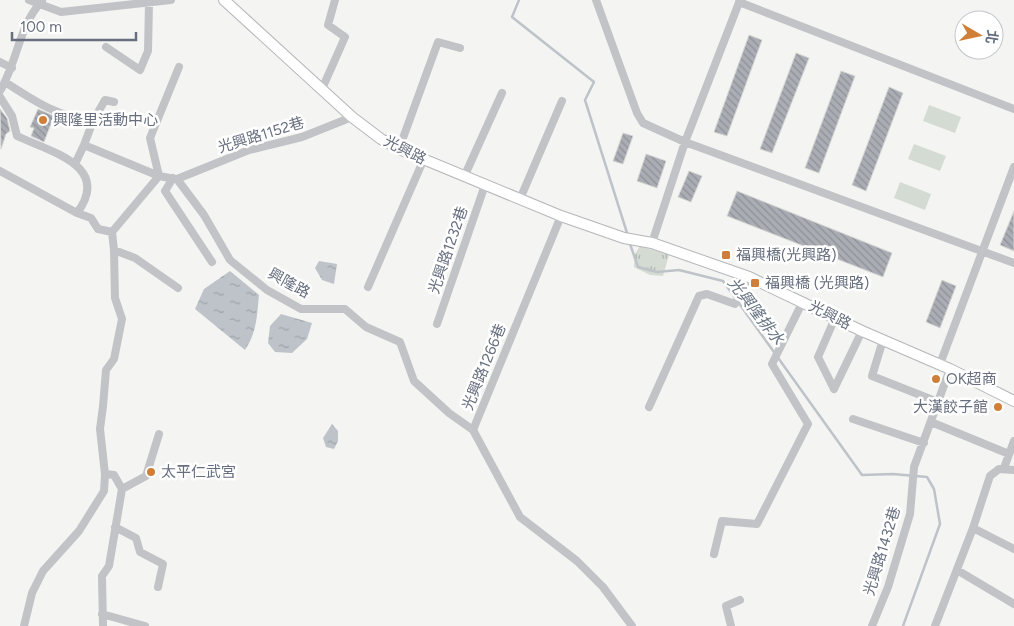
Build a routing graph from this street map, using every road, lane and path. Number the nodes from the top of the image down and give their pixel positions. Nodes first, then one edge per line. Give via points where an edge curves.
1 (29, 0) edge
2 (171, 0) edge
3 (224, 0) edge
4 (335, 0) edge
5 (596, 0) edge
6 (41, 1) edge
7 (739, 1) edge
8 (148, 2) junction
9 (106, 47) dead end
10 (460, 48) dead end
11 (0, 62) edge
12 (179, 67) dead end
13 (12, 68) junction
14 (5, 82) junction
15 (322, 89) junction
16 (0, 91) edge
17 (502, 93) dead end
18 (0, 97) edge
19 (562, 101) dead end
20 (114, 102) dead end
21 (1014, 108) edge
22 (352, 117) junction
23 (93, 121) junction
24 (685, 142) junction
25 (84, 145) junction
26 (399, 149) junction
27 (423, 160) junction
28 (75, 164) junction
29 (1014, 167) edge
30 (0, 171) edge
31 (159, 176) junction
32 (464, 177) junction
33 (175, 179) junction
34 (485, 186) junction
35 (520, 199) junction
36 (77, 213) junction
37 (561, 216) junction
38 (112, 232) junction
39 (652, 243) junction
40 (114, 250) junction
41 (983, 252) junction
42 (212, 262) dead end
43 (1014, 263) edge
44 (749, 277) junction
45 (368, 287) dead end
46 (178, 288) dead end
47 (803, 301) junction
48 (835, 318) junction
49 (437, 324) dead end
50 (862, 331) junction
51 (883, 340) junction
52 (940, 364) junction
53 (950, 369) junction
54 (1014, 401) edge
55 (938, 402) junction
56 (649, 407) dead end
57 (853, 419) dead end
58 (931, 422) junction
59 (473, 430) junction
60 (160, 434) dead end
61 (1014, 441) edge
62 (924, 443) junction
63 (1009, 454) junction
64 (1004, 468) junction
65 (1014, 470) edge
66 (105, 474) junction
67 (122, 489) junction
68 (116, 527) junction
69 (973, 528) junction
70 (1014, 549) edge
71 (714, 554) dead end
72 (957, 570) junction
73 (158, 587) dead end
74 (740, 600) dead end
75 (1014, 604) edge
76 (102, 614) junction
77 (24, 626) edge
78 (103, 626) edge
79 (145, 626) edge
80 (632, 626) edge
81 (731, 626) edge
82 (872, 626) edge
83 (936, 626) edge

1 - 6 lane
2 - 8 lane
3 - 15 main road, 光興路
4 - 15 lane via 328,26 345,37
5 - 24 lane via 643,123
6 - 8 lane via 61,12
6 - 13 lane via 31,14
7 - 21 lane
7 - 24 lane
8 - 9 lane via 148,51 140,70
10 - 26 lane via 438,42
11 - 13 lane
12 - 31 lane via 150,138
13 - 14 lane
14 - 16 lane
14 - 23 lane via 57,114
15 - 22 main road, 光興路
17 - 32 lane
18 - 28 lane via 12,116 17,136
19 - 35 lane
20 - 23 lane via 105,100
22 - 26 main road, 光興路
22 - 33 lane, 光興路1152巷 via 302,137 249,150
23 - 25 lane
24 - 39 lane
24 - 41 lane
25 - 28 lane
25 - 31 lane
26 - 27 main road, 光興路
27 - 32 main road, 光興路
27 - 45 lane
28 - 36 lane via 84,173 89,186
29 - 41 lane
30 - 36 lane
31 - 33 lane
31 - 38 lane
32 - 34 main road, 光興路
33 - 42 lane via 165,191
33 - 59 lane, 興隆路 via 204,215 230,260 267,290 301,309 345,310 366,327 400,342 414,381
34 - 35 main road, 光興路
34 - 49 lane, 光興路1232巷
35 - 37 main road, 光興路
36 - 38 lane via 91,218 98,229
37 - 39 main road, 光興路 via 624,238
37 - 59 lane, 光興路1266巷
38 - 40 lane
39 - 44 main road, 光興路
40 - 46 lane via 135,258
40 - 66 lane via 115,298 122,319 114,359 106,370 102,406 100,429
41 - 43 lane
41 - 52 lane
44 - 47 main road, 光興路
44 - 56 lane via 735,304 707,294 700,296
47 - 48 main road, 光興路
47 - 71 lane via 772,364 808,424 757,524 722,521
48 - 50 main road, 光興路
48 - 50 lane via 818,357 834,389
50 - 51 main road, 光興路
51 - 52 main road, 光興路
51 - 55 lane via 872,376
52 - 53 main road, 光興路
53 - 54 main road, 光興路
53 - 55 lane, 光興路1432巷
55 - 58 lane, 光興路1432巷
57 - 62 lane
58 - 62 lane, 光興路1432巷
58 - 63 lane
59 - 80 lane, 光興路1266巷 via 520,517 577,561 603,587
60 - 67 lane via 146,476
61 - 63 lane
62 - 82 lane, 光興路1432巷 via 914,467 910,514 888,587
63 - 64 lane
64 - 65 lane
64 - 69 lane via 990,476
66 - 67 lane via 114,475
66 - 77 lane via 104,491 79,532 40,578 32,593
67 - 68 lane
68 - 73 lane via 136,538 140,552 163,564
68 - 76 lane via 109,566 102,576
69 - 70 lane
69 - 72 lane
72 - 75 lane
72 - 83 lane
74 - 81 lane via 726,606
76 - 78 lane
76 - 79 lane

